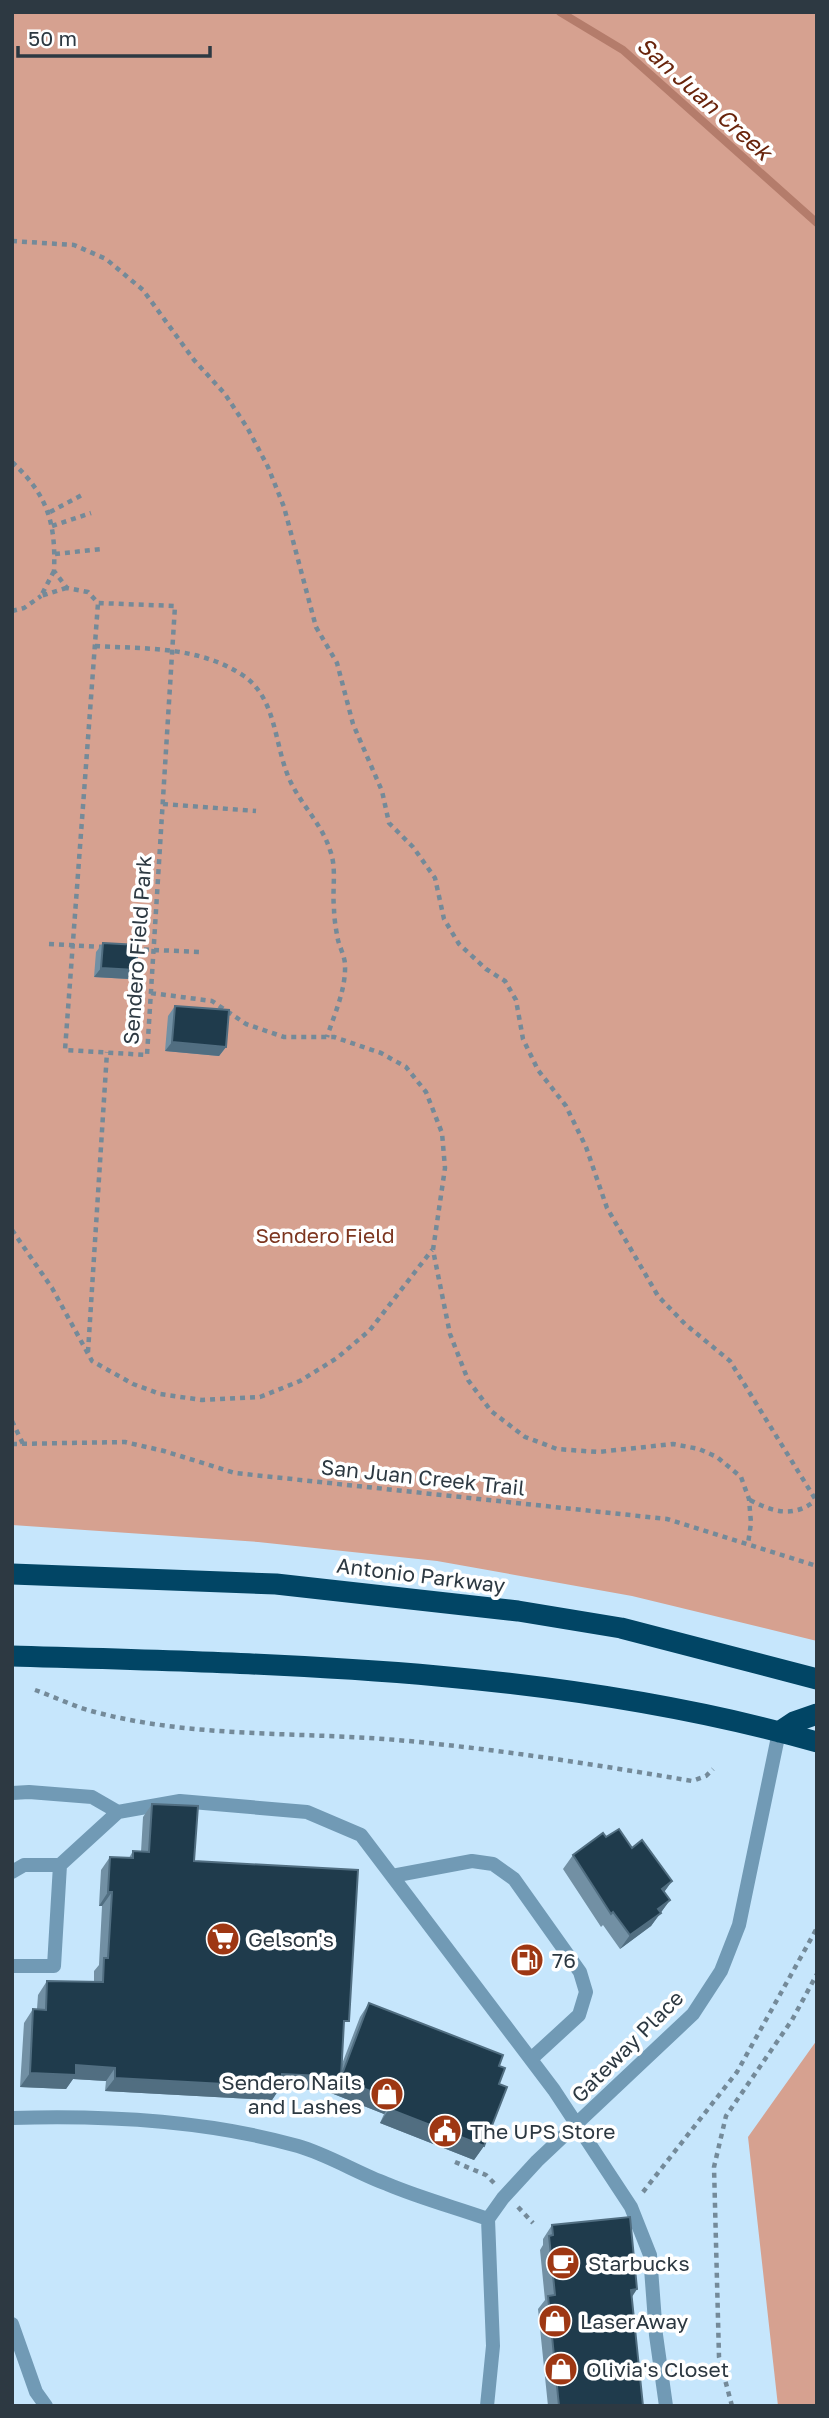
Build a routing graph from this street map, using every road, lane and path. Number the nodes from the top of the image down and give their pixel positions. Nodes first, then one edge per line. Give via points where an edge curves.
1 (12, 241) edge
2 (12, 462) edge
3 (82, 495) dead end
4 (50, 512) junction
5 (91, 513) dead end
6 (52, 526) junction
7 (102, 549) dead end
8 (55, 554) junction
9 (54, 571) junction
10 (66, 588) junction
11 (41, 596) junction
12 (98, 603) junction
13 (12, 611) edge
14 (95, 646) junction
15 (172, 650) junction
16 (163, 804) junction
17 (256, 811) dead end
18 (49, 944) dead end
19 (73, 945) junction
20 (113, 948) edge
21 (127, 948) edge
22 (153, 950) junction
23 (199, 952) dead end
24 (151, 993) junction
25 (327, 1037) junction
26 (107, 1052) junction
27 (12, 1230) edge
28 (433, 1250) junction
29 (88, 1353) junction
30 (12, 1421) edge
31 (12, 1444) edge
32 (23, 1444) junction
33 (749, 1499) junction
34 (816, 1502) edge
35 (748, 1544) junction
36 (817, 1566) edge
37 (12, 1574) edge
38 (12, 1656) edge
39 (817, 1679) edge
40 (36, 1690) dead end
41 (817, 1714) edge
42 (779, 1732) junction
43 (817, 1742) edge
44 (713, 1769) dead end
45 (12, 1793) edge
46 (118, 1812) junction
47 (60, 1865) junction
48 (12, 1872) edge
49 (392, 1876) junction
50 (817, 1928) edge
51 (12, 1966) edge
52 (817, 1974) edge
53 (531, 2059) junction
54 (12, 2118) edge
55 (577, 2125) junction
56 (455, 2162) dead end
57 (506, 2195) junction
58 (631, 2207) junction
59 (488, 2219) junction
60 (12, 2324) edge
61 (46, 2406) edge
62 (487, 2406) edge
63 (666, 2406) edge
64 (732, 2406) edge

1 - 34 path via 74,245 106,259 143,289 248,429 284,507 316,627 337,663 353,724 382,791 389,823 435,878 444,919 459,944 505,981 516,1000 523,1039 538,1070 571,1116 607,1208 658,1296 730,1361
2 - 4 path
3 - 4 path
4 - 6 path
5 - 6 path
6 - 8 path
7 - 8 path
8 - 9 path
9 - 10 path
9 - 11 path
10 - 11 path
10 - 12 path, Sendero Field Park via 88,592
11 - 13 path
12 - 14 path, Sendero Field Park
12 - 15 path, Sendero Field Park via 175,606
14 - 15 path
14 - 19 path, Sendero Field Park
15 - 16 path, Sendero Field Park
15 - 25 path via 220,661 264,696 288,775 331,851 333,906 345,964 343,987
16 - 17 path
16 - 22 path, Sendero Field Park
18 - 19 path
19 - 20 path
19 - 26 path, Sendero Field Park via 65,1050
21 - 22 path
22 - 23 path
22 - 24 path, Sendero Field Park
24 - 25 path via 212,1001 246,1024 284,1037
24 - 26 path, Sendero Field Park via 147,1055
25 - 28 path via 381,1053 406,1067 426,1092 442,1133 444,1168
26 - 29 path
27 - 29 path via 52,1288
28 - 29 path via 370,1330 300,1381 260,1397 202,1400 160,1394 133,1384 93,1361
28 - 33 path via 450,1334 468,1380 491,1411 525,1437 557,1449 598,1452 673,1444 699,1449 741,1477
30 - 32 path
31 - 32 path, San Juan Creek Trail
32 - 35 path, San Juan Creek Trail via 125,1442 235,1474 667,1519
33 - 34 path via 769,1511 788,1513
33 - 35 path
35 - 36 path, San Juan Creek Trail
37 - 39 highway, Antonio Parkway via 276,1584 518,1611 621,1628
38 - 42 highway via 392,1671 612,1699
40 - 44 path via 95,1712 158,1724 408,1741 692,1781
41 - 42 highway
42 - 43 highway
42 - 55 lane, Gateway Place via 739,1925 721,1972 693,2014
45 - 46 lane via 92,1797
46 - 47 lane
46 - 49 lane via 180,1801 307,1812 361,1835
47 - 48 lane via 24,1865
47 - 51 lane via 54,1966
49 - 53 lane
49 - 53 lane via 472,1861 493,1864 514,1879 580,1972 586,1992 579,2015
50 - 58 path via 737,2072
52 - 64 path via 792,2020 726,2116 715,2167 719,2357
53 - 55 lane
54 - 59 lane via 82,2117 227,2130 301,2147 388,2185
55 - 57 lane, Gateway Place
55 - 58 lane
56 - 57 path via 485,2175
57 - 59 lane, Gateway Place
58 - 63 lane via 650,2255
59 - 62 lane via 493,2346
60 - 61 lane via 36,2392

